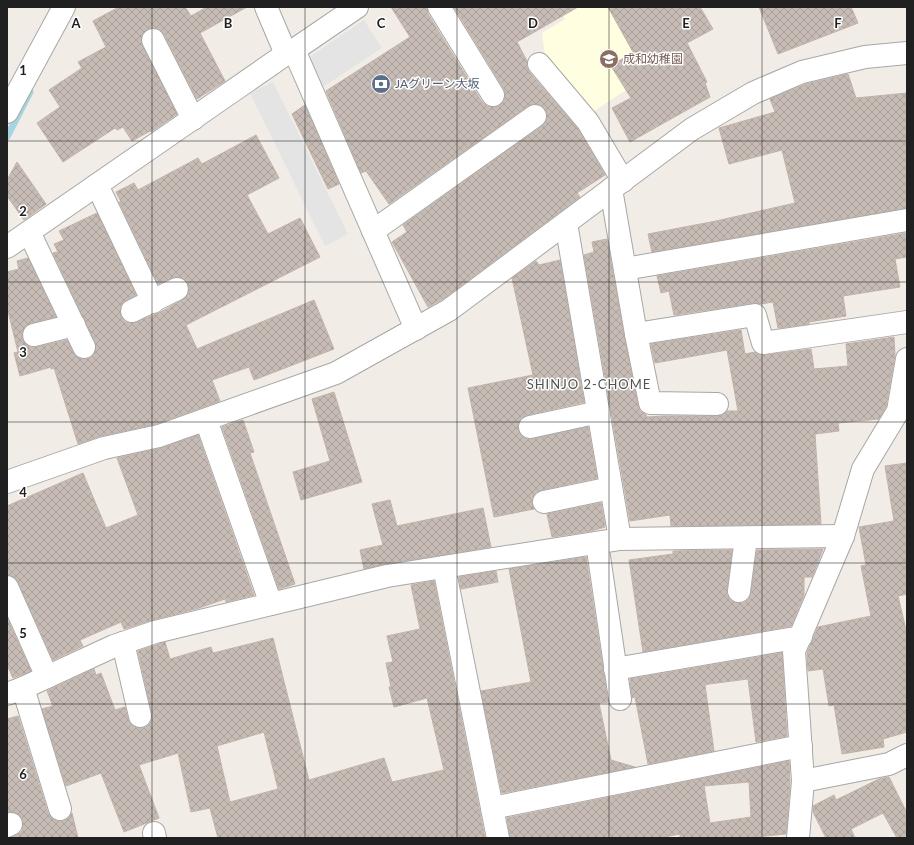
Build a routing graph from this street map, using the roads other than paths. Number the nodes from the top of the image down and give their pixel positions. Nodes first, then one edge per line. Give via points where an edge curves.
1 (64, 7) edge
2 (266, 7) edge
3 (357, 7) edge
4 (439, 7) edge
5 (153, 40) dead end
6 (290, 52) junction
7 (907, 53) edge
8 (539, 64) dead end
9 (493, 95) dead end
10 (7, 112) edge
11 (535, 116) dead end
12 (193, 119) junction
13 (97, 185) junction
14 (617, 185) junction
15 (907, 220) edge
16 (566, 223) junction
17 (373, 231) junction
18 (29, 232) junction
19 (7, 247) edge
20 (625, 269) junction
21 (177, 289) dead end
22 (153, 302) junction
23 (132, 311) dead end
24 (907, 322) edge
25 (74, 325) junction
26 (416, 329) junction
27 (636, 334) junction
28 (34, 336) dead end
29 (84, 347) dead end
30 (907, 360) edge
31 (717, 404) dead end
32 (599, 412) junction
33 (902, 419) edge
34 (206, 420) junction
35 (530, 427) dead end
36 (7, 482) edge
37 (612, 488) junction
38 (544, 502) dead end
39 (843, 536) junction
40 (746, 538) junction
41 (620, 539) junction
42 (597, 543) junction
43 (444, 567) junction
44 (7, 587) edge
45 (739, 591) dead end
46 (271, 604) junction
47 (801, 637) junction
48 (123, 643) junction
49 (615, 669) junction
50 (47, 677) junction
51 (15, 691) edge
52 (620, 700) dead end
53 (140, 716) dead end
54 (801, 746) junction
55 (907, 755) edge
56 (803, 781) junction
57 (492, 808) junction
58 (60, 809) dead end
59 (498, 838) edge
60 (798, 838) edge

1 - 10 street
2 - 6 street
3 - 6 street
4 - 9 street
5 - 12 street
6 - 12 street
6 - 17 street
7 - 14 street via 865,57 802,72 753,93 692,129
8 - 14 street via 588,122
11 - 17 street
12 - 13 street
13 - 18 street
13 - 22 street
14 - 16 street
14 - 20 street
15 - 20 street
16 - 26 street via 449,310
16 - 32 street
17 - 26 street
18 - 19 street
18 - 25 street
20 - 27 street
21 - 22 street
22 - 23 street
24 - 27 street via 763,343 754,315
25 - 28 street
25 - 29 street
26 - 34 street via 336,373
27 - 31 street via 650,403
30 - 33 street
32 - 35 street
32 - 37 street
33 - 39 street via 863,469
34 - 36 street via 159,436 104,448
34 - 46 street
37 - 38 street
37 - 41 street
39 - 40 street
39 - 47 street
40 - 41 street
40 - 45 street
41 - 42 street
42 - 43 street
42 - 49 street
43 - 46 street via 387,576
43 - 57 street
44 - 50 street
46 - 48 street via 155,632
47 - 49 street
47 - 54 street via 794,651
48 - 50 street
48 - 53 street
49 - 52 street
50 - 51 street
51 - 58 street
54 - 56 street
54 - 57 street
55 - 56 street via 889,764
56 - 60 street
57 - 59 street

